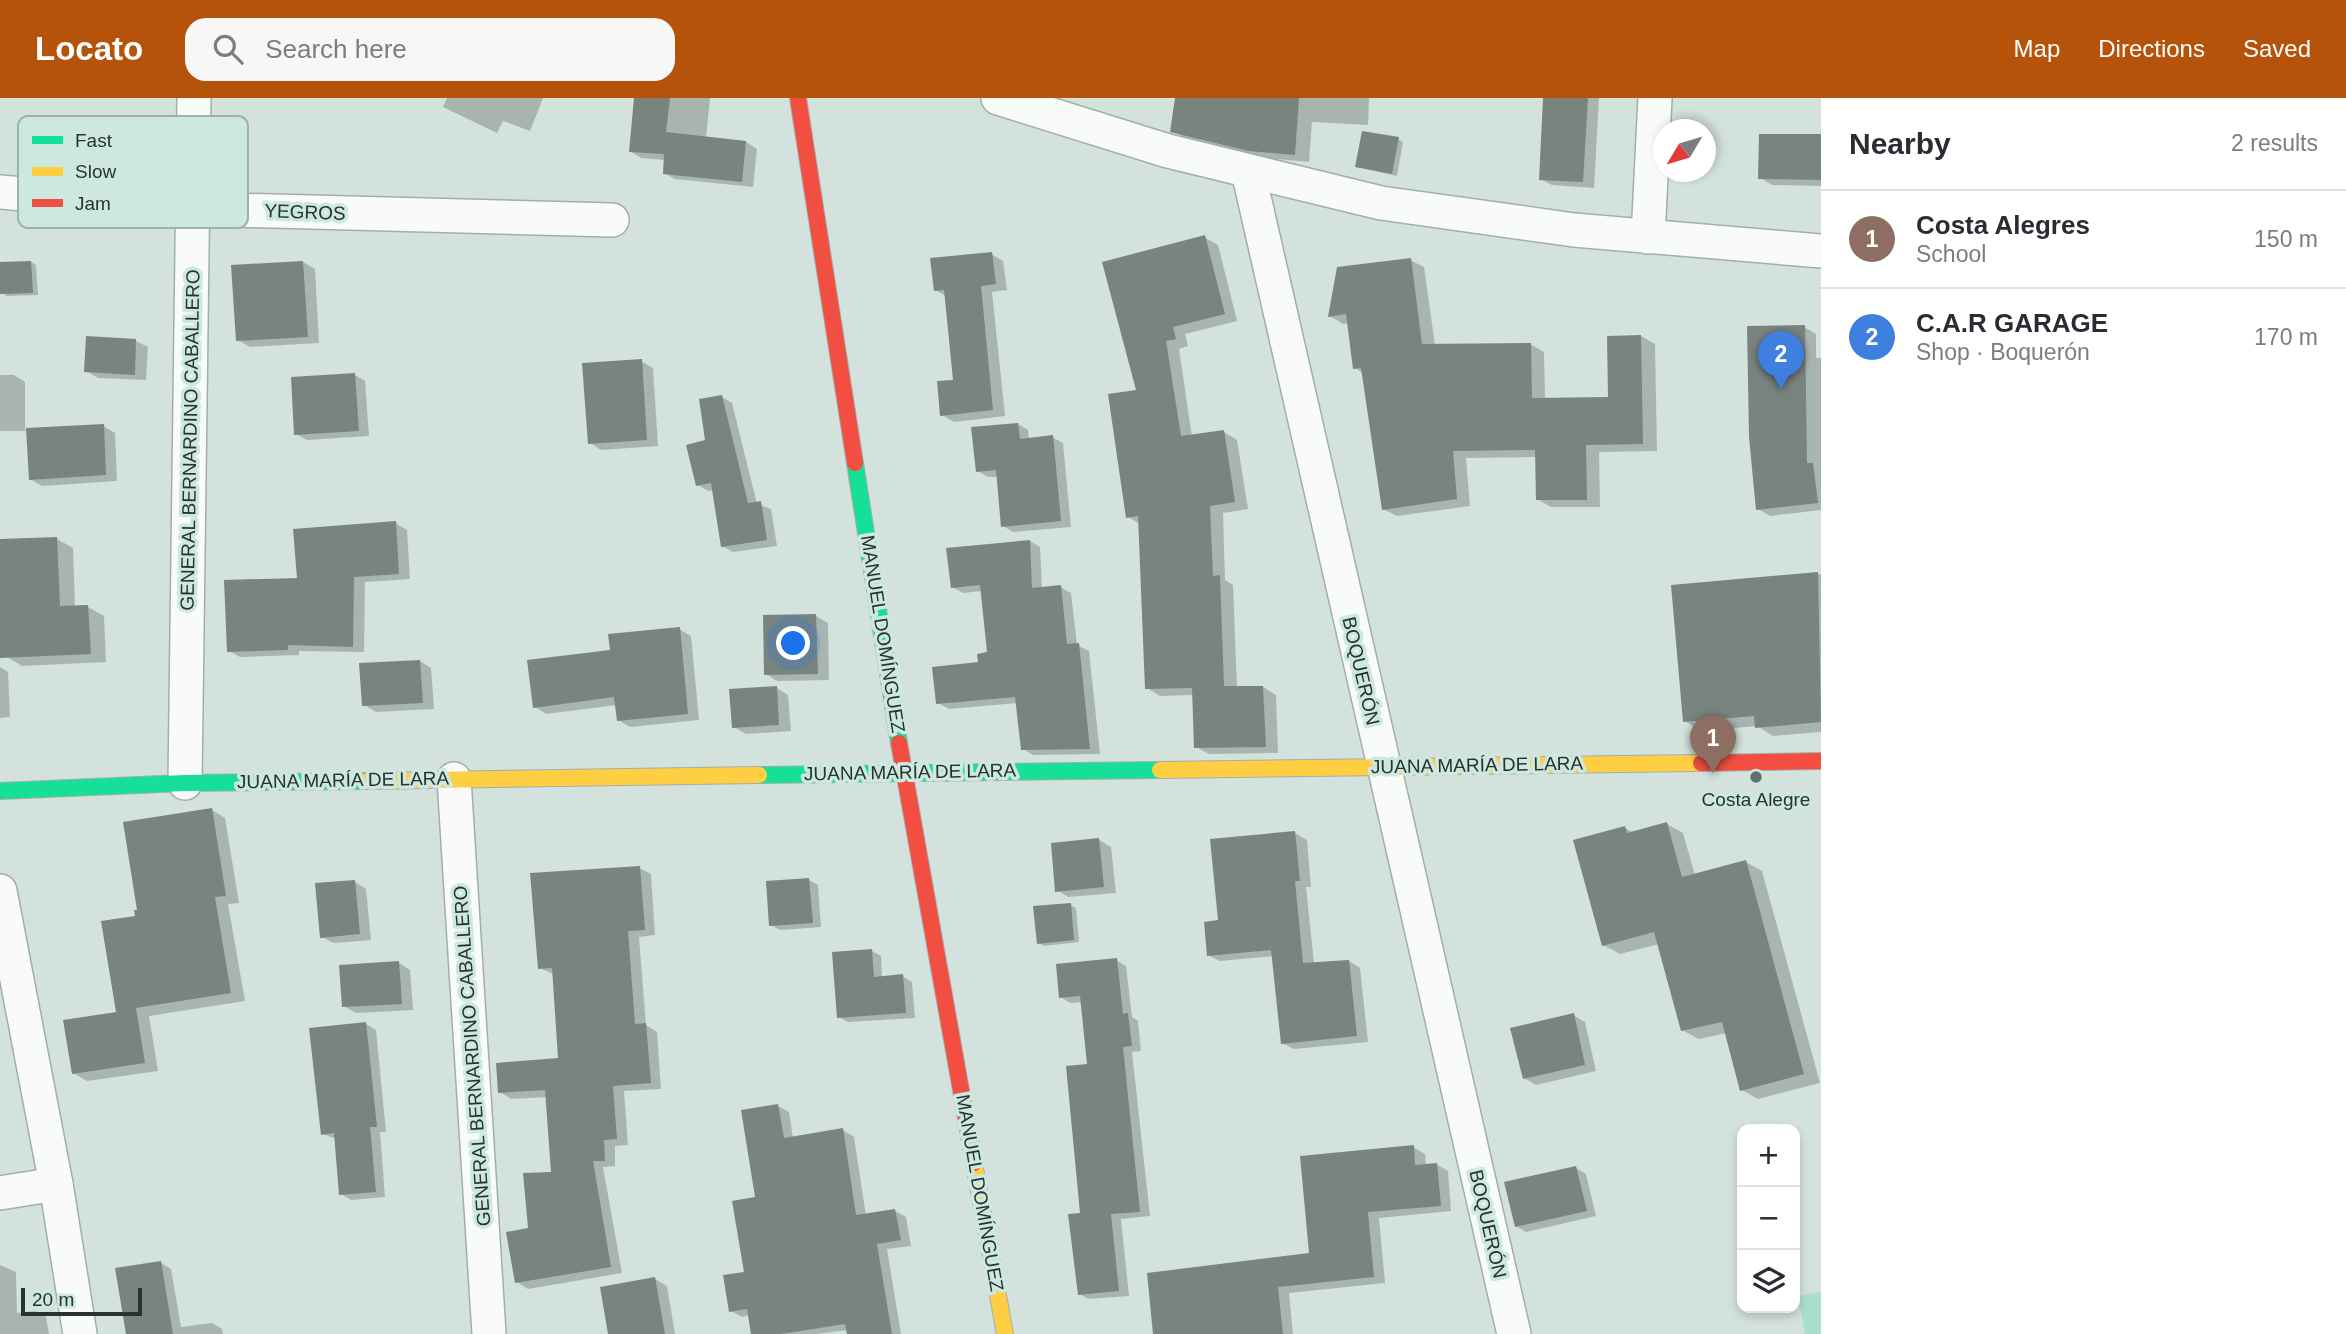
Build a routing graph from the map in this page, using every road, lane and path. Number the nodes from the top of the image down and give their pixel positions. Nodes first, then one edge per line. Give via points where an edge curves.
1 (194, 98) edge
2 (798, 98) edge
3 (998, 98) edge
4 (1655, 98) edge
5 (194, 116) edge
6 (1248, 171) junction
7 (0, 192) edge
8 (18, 194) edge
9 (248, 210) edge
10 (611, 220) dead end
11 (194, 228) edge
12 (1648, 237) junction
13 (1821, 251) edge
14 (1821, 761) edge
15 (1382, 766) junction
16 (904, 772) junction
17 (454, 779) junction
18 (185, 783) junction
19 (0, 790) edge
20 (0, 891) edge
21 (56, 1184) junction
22 (0, 1193) edge
23 (80, 1334) edge
24 (489, 1334) edge
25 (1005, 1334) edge
26 (1514, 1334) edge

1 - 5 street, GENERAL BERNARDINO CABALLERO
2 - 16 street, MANUEL DOMÍNGUEZ
3 - 6 street
4 - 12 street
6 - 12 street via 1381,203
6 - 15 street, BOQUERÓN
7 - 8 street, YEGROS
9 - 10 street, YEGROS
11 - 18 street, GENERAL BERNARDINO CABALLERO
12 - 13 street
14 - 15 street, JUANA MARÍA DE LARA
15 - 16 street, JUANA MARÍA DE LARA
15 - 26 street, BOQUERÓN
16 - 17 street, JUANA MARÍA DE LARA
16 - 25 street, MANUEL DOMÍNGUEZ
17 - 18 street, JUANA MARÍA DE LARA
17 - 24 street, GENERAL BERNARDINO CABALLERO
18 - 19 street, JUANA MARÍA DE LARA
20 - 21 street
21 - 22 street
21 - 23 street

